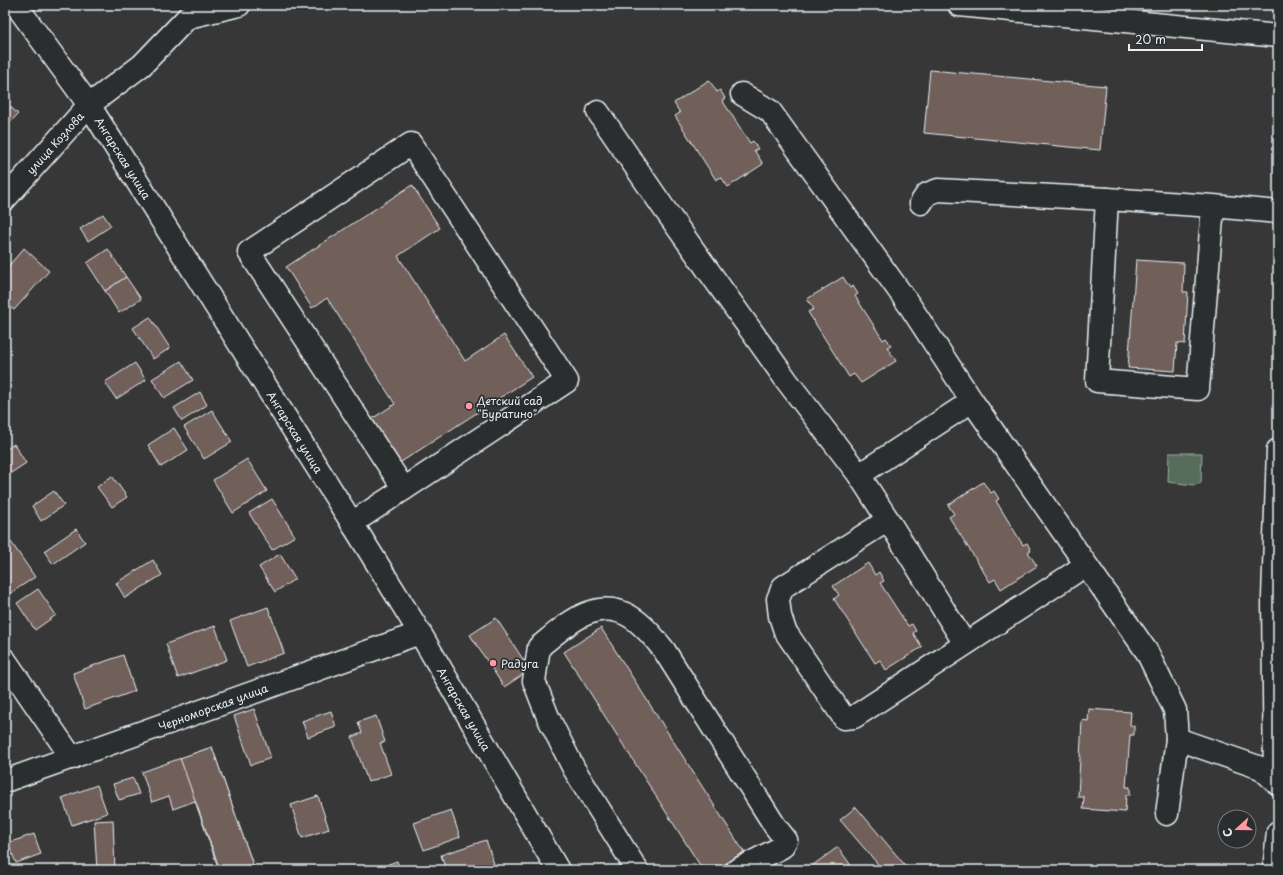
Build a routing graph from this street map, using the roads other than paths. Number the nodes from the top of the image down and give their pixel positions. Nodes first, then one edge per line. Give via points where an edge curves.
1 (16, 5) edge
2 (239, 5) edge
3 (959, 5) edge
4 (1278, 36) edge
5 (742, 94) dead end
6 (89, 105) junction
7 (598, 112) dead end
8 (5, 199) edge
9 (1106, 199) junction
10 (921, 203) dead end
11 (1213, 206) junction
12 (1278, 212) edge
13 (972, 401) junction
14 (1278, 450) edge
15 (859, 475) junction
16 (404, 489) junction
17 (888, 520) junction
18 (352, 523) junction
19 (1086, 565) junction
20 (420, 633) junction
21 (965, 644) junction
22 (5, 660) edge
23 (1177, 739) junction
24 (72, 758) junction
25 (5, 781) edge
26 (1277, 782) edge
27 (1167, 814) dead end
28 (1278, 832) edge
29 (558, 870) edge
30 (637, 870) edge
31 (737, 870) edge
32 (1274, 870) edge

1 - 6 main road, Ангарская улица
2 - 6 main road, улица Козлова via 188,17 142,65
3 - 4 main road
5 - 13 main road via 770,111 910,306
6 - 8 main road, улица Козлова
6 - 18 main road, Ангарская улица
7 - 15 main road via 667,213
9 - 10 main road via 938,190 927,194
9 - 11 main road
9 - 11 main road via 1097,381 1198,389
11 - 12 main road
13 - 15 main road
13 - 19 main road
14 - 26 main road via 1273,598
15 - 17 main road
16 - 16 main road via 567,381 411,144 249,252
16 - 18 main road
17 - 21 main road
17 - 21 main road via 783,587 778,599 785,631 844,718 854,717
18 - 20 main road, Ангарская улица
19 - 21 main road
19 - 23 main road via 1147,652 1175,710
20 - 24 main road, Черноморская улица
20 - 29 main road, Ангарская улица
22 - 24 main road
23 - 26 main road via 1261,768
23 - 27 main road
24 - 25 main road, Черноморская улица
28 - 32 main road
30 - 31 main road via 574,769 548,717 534,681 539,647 567,624 592,611 610,608 631,616 664,650 786,840 782,847

